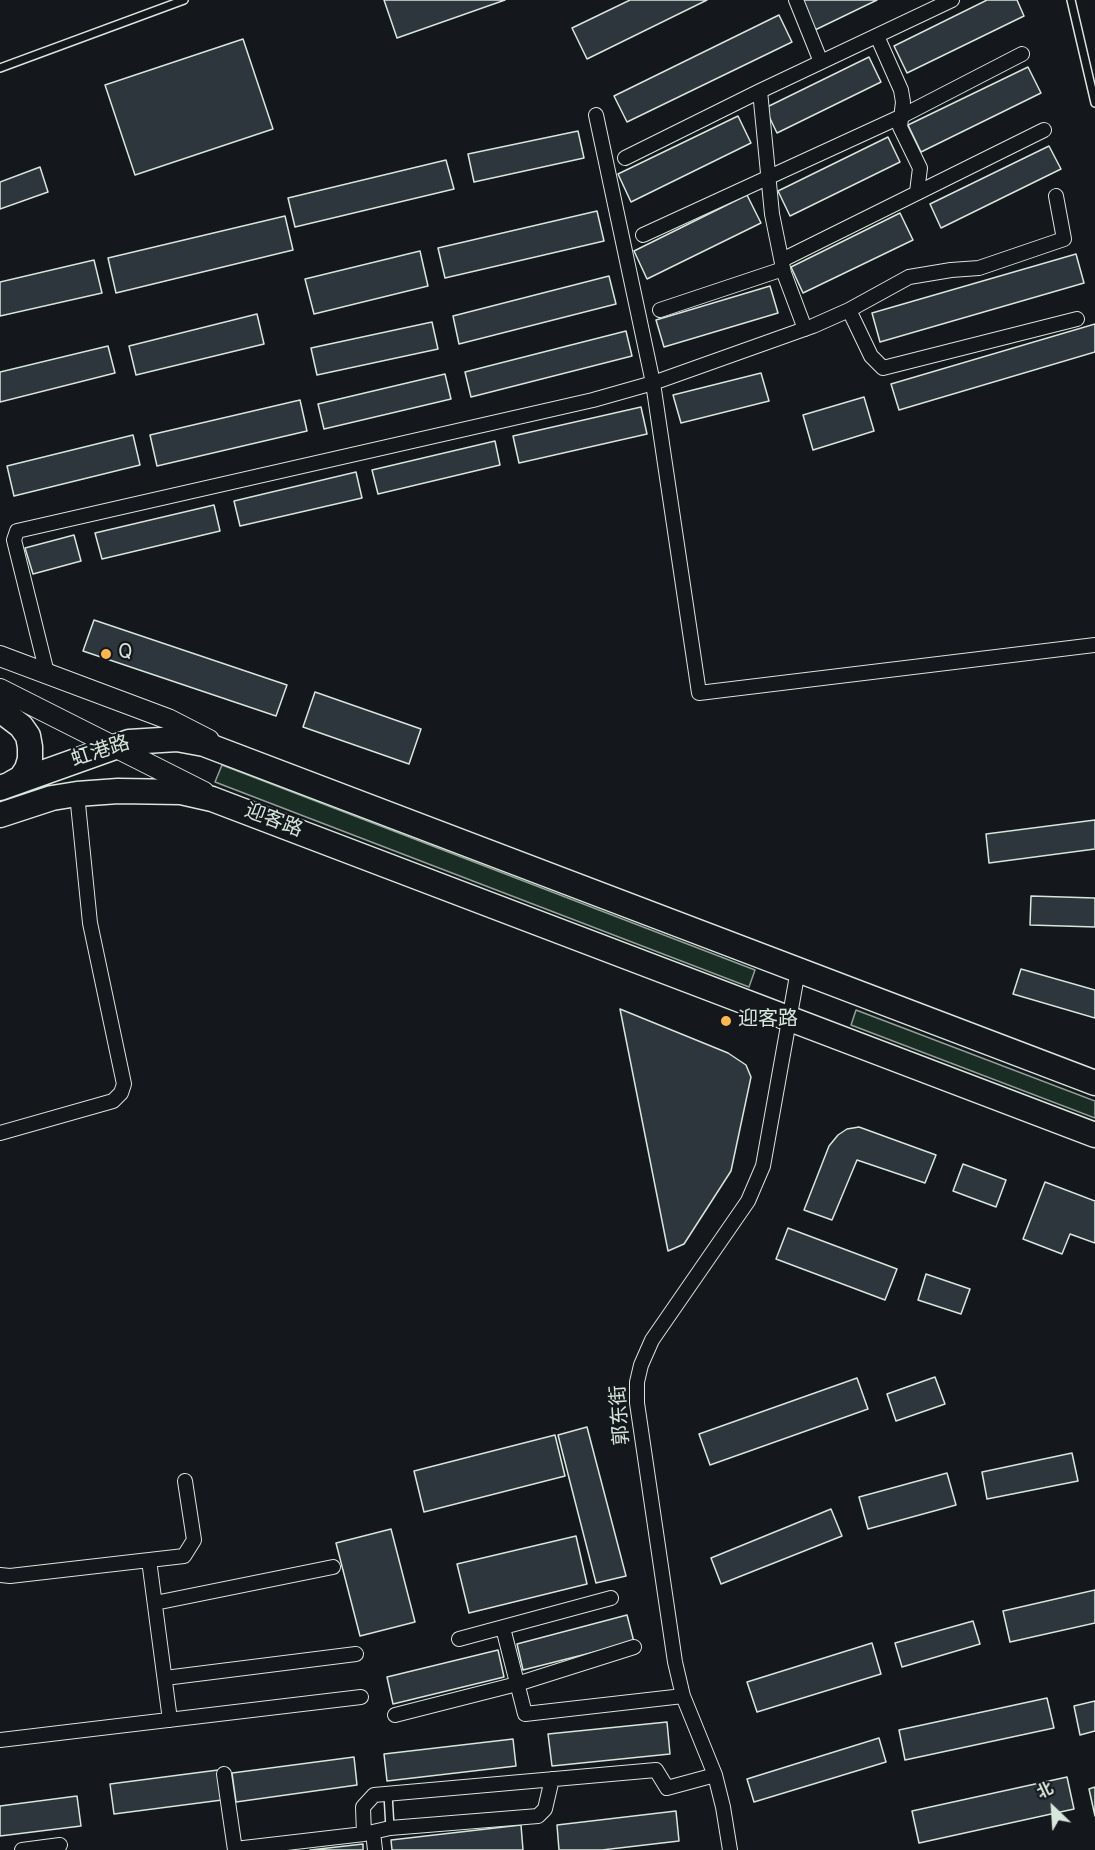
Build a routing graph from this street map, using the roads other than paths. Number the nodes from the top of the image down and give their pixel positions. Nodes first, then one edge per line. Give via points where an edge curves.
1 (184, 0) edge
2 (796, 0) edge
3 (952, 0) edge
4 (1071, 0) edge
5 (877, 36) junction
6 (1022, 54) dead end
7 (821, 62) junction
8 (0, 68) edge
9 (760, 91) junction
10 (1095, 103) edge
11 (596, 115) dead end
12 (902, 116) junction
13 (1044, 130) dead end
14 (625, 158) dead end
15 (769, 177) junction
16 (917, 192) junction
17 (1056, 196) dead end
18 (643, 235) dead end
19 (783, 265) junction
20 (660, 310) dead end
21 (849, 310) junction
22 (1077, 319) dead end
23 (805, 329) junction
24 (653, 383) junction
25 (1095, 645) edge
26 (0, 656) edge
27 (47, 673) junction
28 (0, 689) edge
29 (0, 710) edge
30 (114, 747) junction
31 (239, 757) junction
32 (6, 786) edge
33 (77, 794) junction
34 (234, 807) junction
35 (0, 815) edge
36 (798, 970) junction
37 (789, 1018) junction
38 (1095, 1083) edge
39 (0, 1133) edge
40 (1095, 1135) edge
41 (185, 1481) dead end
42 (149, 1560) junction
43 (333, 1567) dead end
44 (0, 1575) edge
45 (612, 1598) dead end
46 (155, 1603) junction
47 (503, 1628) junction
48 (459, 1640) dead end
49 (634, 1647) dead end
50 (356, 1654) dead end
51 (165, 1678) junction
52 (517, 1684) junction
53 (683, 1696) junction
54 (360, 1697) dead end
55 (395, 1715) dead end
56 (170, 1720) junction
57 (0, 1740) edge
58 (224, 1774) dead end
59 (715, 1775) junction
60 (552, 1779) junction
61 (388, 1794) junction
62 (390, 1828) junction
63 (369, 1833) junction
64 (60, 1845) dead end
65 (235, 1849) edge
66 (22, 1850) edge
67 (375, 1850) edge
68 (729, 1850) edge

1 - 8 lane
2 - 7 street
3 - 5 street
4 - 10 lane
5 - 7 street
5 - 12 street via 901,90
6 - 12 street
7 - 9 street
9 - 14 street
9 - 15 street
11 - 24 street
12 - 15 street
12 - 16 street via 900,127 920,168
13 - 16 street
15 - 18 street
15 - 19 street
16 - 19 street
17 - 21 street via 1064,239 979,268 909,277
19 - 20 street
19 - 23 street
21 - 22 street via 871,356 883,368
21 - 23 street
23 - 24 street
24 - 25 street via 699,693
24 - 27 street via 17,531 14,540
26 - 27 main road
27 - 31 main road via 168,719
28 - 30 main road, 迎客路
29 - 32 highway via 21,726 30,747 27,769 21,778
30 - 31 highway, 虹港路 via 129,742 177,739
30 - 32 highway, 虹港路
30 - 34 main road, 迎客路
31 - 36 highway
33 - 34 highway, 虹港路 via 182,792
33 - 35 highway, 虹港路 via 35,802
33 - 39 street via 90,923 124,1084 113,1101
34 - 37 highway, 迎客路
36 - 37 street, 郭东街
36 - 38 highway
37 - 40 highway, 迎客路
37 - 53 street, 郭东街 via 763,1166 748,1200 652,1340 637,1382 669,1629
41 - 42 street via 194,1540 184,1556
42 - 44 street
42 - 46 street
43 - 46 street
45 - 47 street
46 - 51 street
47 - 48 street
47 - 52 street
49 - 52 street
50 - 51 street
51 - 56 street
52 - 53 street via 525,1714
52 - 55 street
53 - 59 street, 郭东街
54 - 56 street
56 - 57 street
58 - 65 street
59 - 60 street via 667,1788 656,1770
59 - 68 street, 郭东街
60 - 61 street
60 - 62 street via 545,1809 538,1816
61 - 62 lane
61 - 63 street via 374,1795 363,1807
62 - 63 street
63 - 65 street
63 - 67 street
64 - 66 street

